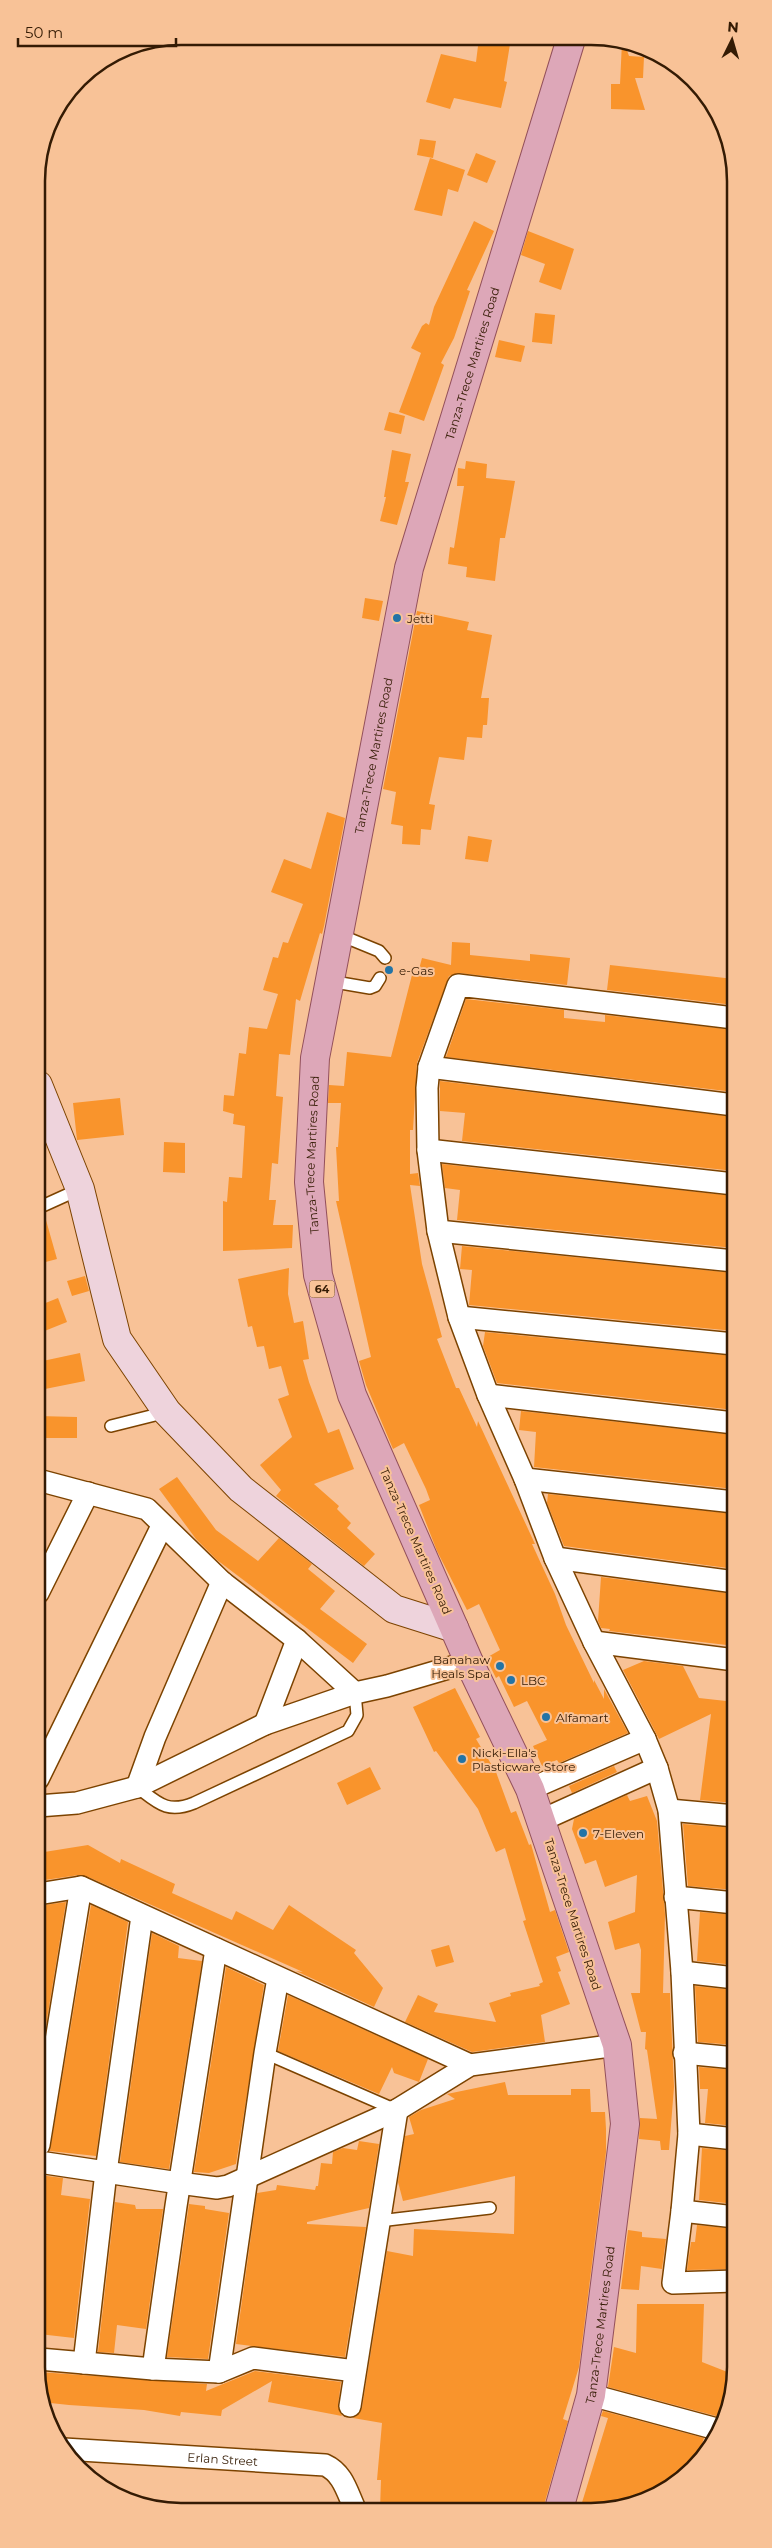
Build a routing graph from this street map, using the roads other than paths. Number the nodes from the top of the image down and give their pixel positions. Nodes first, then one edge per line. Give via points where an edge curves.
1 (568, 45) edge
2 (340, 935) junction
3 (385, 958) dead end
4 (380, 978) dead end
5 (329, 981) junction
6 (727, 1017) edge
7 (429, 1067) junction
8 (45, 1102) edge
9 (727, 1104) edge
10 (428, 1150) junction
11 (727, 1183) edge
12 (80, 1188) junction
13 (45, 1205) edge
14 (438, 1231) junction
15 (727, 1260) edge
16 (459, 1317) junction
17 (727, 1343) edge
18 (488, 1395) junction
19 (167, 1412) junction
20 (727, 1422) edge
21 (111, 1426) dead end
22 (525, 1479) junction
23 (45, 1482) edge
24 (88, 1493) junction
25 (727, 1501) edge
26 (162, 1526) junction
27 (555, 1558) junction
28 (45, 1579) edge
29 (727, 1581) edge
30 (222, 1582) junction
31 (454, 1628) junction
32 (297, 1640) junction
33 (594, 1642) junction
34 (727, 1659) edge
35 (469, 1662) junction
36 (355, 1693) junction
37 (265, 1724) junction
38 (645, 1739) junction
39 (45, 1765) edge
40 (657, 1768) junction
41 (137, 1786) junction
42 (530, 1789) junction
43 (45, 1805) edge
44 (669, 1810) junction
45 (727, 1815) edge
46 (542, 1820) junction
47 (82, 1887) junction
48 (45, 1893) edge
49 (676, 1897) junction
50 (727, 1902) edge
51 (142, 1916) junction
52 (216, 1949) junction
53 (682, 1972) junction
54 (727, 1977) edge
55 (278, 1978) junction
56 (617, 2045) junction
57 (684, 2052) junction
58 (265, 2053) junction
59 (727, 2057) edge
60 (470, 2065) junction
61 (45, 2109) edge
62 (397, 2110) junction
63 (689, 2134) junction
64 (727, 2138) edge
65 (45, 2163) edge
66 (106, 2172) junction
67 (246, 2178) junction
68 (179, 2184) junction
69 (490, 2208) dead end
70 (682, 2211) junction
71 (727, 2216) edge
72 (379, 2221) junction
73 (727, 2281) edge
74 (45, 2360) edge
75 (84, 2363) junction
76 (153, 2369) junction
77 (355, 2371) junction
78 (219, 2372) junction
79 (591, 2395) junction
80 (350, 2406) dead end
81 (713, 2428) dead end
82 (73, 2450) edge
83 (351, 2503) edge
84 (561, 2503) edge

1 - 2 main road, Tanza-Trece Martires Road / 64 via 409,568
2 - 3 lane via 379,951
2 - 5 main road, Tanza-Trece Martires Road / 64
4 - 5 lane via 370,988
5 - 31 main road, Tanza-Trece Martires Road / 64 via 314,1058 309,1182 318,1275 352,1396
6 - 7 street via 458,985
7 - 9 street
7 - 10 street
8 - 12 street
10 - 11 street
10 - 14 street
12 - 13 lane
12 - 19 street via 117,1339
14 - 15 street
14 - 16 street
16 - 17 street
16 - 18 street
18 - 20 street
18 - 22 street
19 - 21 lane
19 - 31 street via 241,1489 394,1610
22 - 25 street
22 - 27 street
23 - 24 street
24 - 26 street via 147,1509
24 - 28 street
26 - 30 street
26 - 39 street
27 - 29 street
27 - 33 street
30 - 32 street
30 - 41 street
31 - 35 main road, Tanza-Trece Martires Road / 64
32 - 36 street
32 - 37 street
33 - 34 street
33 - 38 street
35 - 36 street
35 - 42 main road, Tanza-Trece Martires Road / 64
36 - 37 street
36 - 41 lane via 357,1715 348,1731 194,1804 168,1808
37 - 41 street
38 - 40 street
38 - 42 street
40 - 44 street
40 - 46 street
41 - 43 street via 77,1803
42 - 46 main road, Tanza-Trece Martires Road / 64
44 - 45 street
44 - 49 street
46 - 56 main road, Tanza-Trece Martires Road / 64
47 - 48 street
47 - 51 street
47 - 61 street
49 - 50 street
49 - 53 street
51 - 52 street
51 - 66 street
52 - 55 street
52 - 68 street
53 - 54 street
53 - 57 street
55 - 58 street
55 - 60 street
56 - 60 street
56 - 79 main road, Tanza-Trece Martires Road / 64 via 625,2124
57 - 59 street
57 - 63 street
58 - 62 lane
58 - 67 street
60 - 62 street
62 - 67 street
62 - 72 street
63 - 64 street
63 - 70 street
65 - 66 street
66 - 68 street
66 - 75 street
67 - 68 street via 217,2188
67 - 78 street
68 - 76 street
69 - 72 lane
70 - 71 street
70 - 73 street via 673,2282
72 - 77 street
74 - 75 street
75 - 76 street
76 - 78 street
77 - 78 street via 253,2358
77 - 80 street
79 - 81 street
79 - 84 main road, Tanza-Trece Martires Road / 64
82 - 83 street, Erlan Street via 325,2465 340,2476

